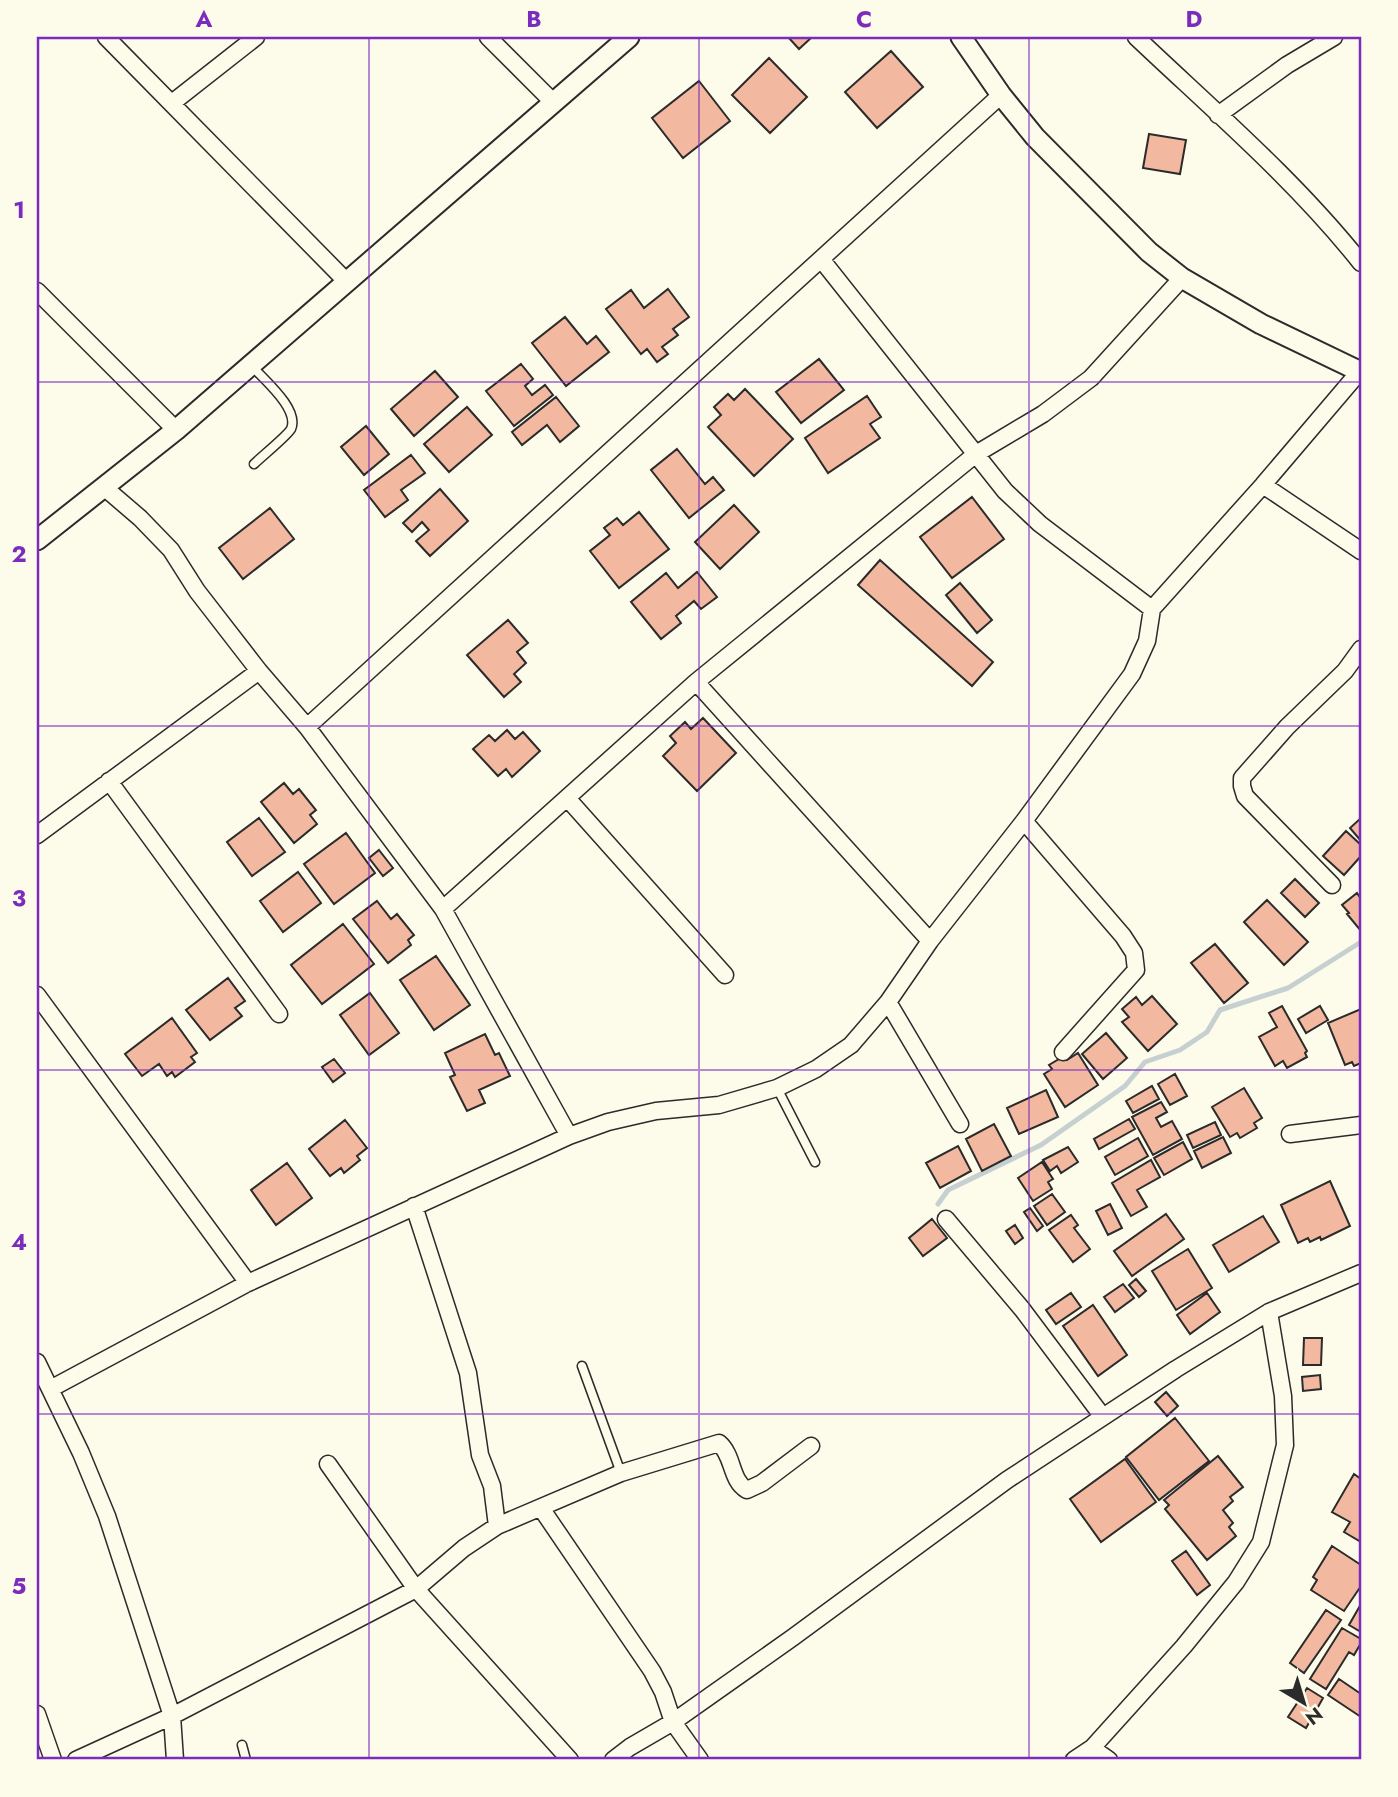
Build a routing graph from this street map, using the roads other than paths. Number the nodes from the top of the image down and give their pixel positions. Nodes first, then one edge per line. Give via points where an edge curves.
1 (106, 37) edge
2 (256, 37) edge
3 (488, 37) edge
4 (629, 37) edge
5 (961, 37) edge
6 (1136, 37) edge
7 (1334, 37) edge
8 (1001, 95) junction
9 (172, 103) junction
10 (554, 103) junction
11 (1218, 115) junction
12 (821, 259) junction
13 (1361, 263) edge
14 (1182, 278) junction
15 (347, 282) junction
16 (37, 291) edge
17 (251, 365) junction
18 (1361, 372) edge
19 (176, 430) junction
20 (976, 454) junction
21 (254, 464) dead end
22 (1263, 485) junction
23 (104, 488) junction
24 (37, 540) edge
25 (1361, 551) edge
26 (1152, 609) junction
27 (1361, 649) edge
28 (259, 671) junction
29 (696, 682) junction
30 (307, 727) junction
31 (109, 780) junction
32 (567, 798) junction
33 (1024, 821) junction
34 (37, 835) edge
35 (1332, 885) dead end
36 (443, 909) junction
37 (930, 941) junction
38 (725, 975) dead end
39 (37, 995) edge
40 (888, 1002) junction
41 (279, 1014) dead end
42 (1063, 1052) dead end
43 (777, 1088) junction
44 (960, 1124) dead end
45 (1361, 1125) edge
46 (1290, 1134) dead end
47 (569, 1136) junction
48 (815, 1162) dead end
49 (414, 1206) junction
50 (946, 1219) dead end
51 (1361, 1273) edge
52 (248, 1283) junction
53 (1269, 1312) junction
54 (37, 1362) edge
55 (582, 1366) dead end
56 (52, 1388) junction
57 (1102, 1417) junction
58 (811, 1446) dead end
59 (328, 1464) dead end
60 (621, 1473) junction
61 (541, 1508) junction
62 (497, 1526) junction
63 (415, 1589) junction
64 (37, 1714) edge
65 (172, 1716) junction
66 (673, 1721) junction
67 (242, 1745) dead end
68 (1092, 1748) junction
69 (53, 1760) edge
70 (76, 1760) edge
71 (175, 1760) edge
72 (246, 1760) edge
73 (570, 1760) edge
74 (614, 1760) edge
75 (700, 1760) edge
76 (1074, 1760) edge
77 (1109, 1760) edge

1 - 9 street
2 - 9 street
3 - 10 street
4 - 10 street
5 - 8 street
6 - 11 street
7 - 11 street
8 - 12 street
8 - 14 street via 1120,225
9 - 15 street
10 - 15 street
11 - 13 street via 1293,185
12 - 20 street
12 - 30 street
14 - 18 street via 1261,324
14 - 20 street via 1091,378 1043,414
15 - 17 street
16 - 19 street
17 - 19 street
17 - 21 lane via 288,405 292,416 290,429
18 - 22 street
19 - 23 street
20 - 26 street via 1005,491 1040,524
20 - 29 street
22 - 25 street
22 - 26 street
23 - 24 street
23 - 28 street via 171,550
26 - 33 street via 1147,641 1132,674
27 - 35 street via 1242,778 1245,796
28 - 30 street
28 - 31 street
29 - 32 street
29 - 37 street
30 - 36 street
31 - 34 street
31 - 41 street
32 - 36 street
32 - 38 street
33 - 37 street
33 - 42 street via 1134,953 1136,970
36 - 47 street
37 - 40 street
39 - 52 street
40 - 43 street via 851,1045
40 - 44 street
43 - 47 street via 719,1105 656,1111 608,1122
43 - 48 lane
45 - 46 street
47 - 49 street
49 - 52 street
49 - 62 street via 468,1373
50 - 57 street via 1022,1309
51 - 53 street
52 - 56 street
53 - 57 street
53 - 68 street via 1283,1396 1285,1445 1261,1542 1236,1582 1184,1646
54 - 56 street
55 - 60 lane
56 - 65 street via 107,1516
57 - 66 street via 1007,1480
58 - 60 street via 747,1490 738,1485 726,1449 719,1443
59 - 63 street
60 - 61 street
61 - 62 street
61 - 66 street via 652,1671
62 - 63 street
63 - 65 street
63 - 73 street
64 - 69 street
65 - 70 street
65 - 71 street
66 - 74 street
66 - 75 street
67 - 72 lane
68 - 76 street
68 - 77 street

